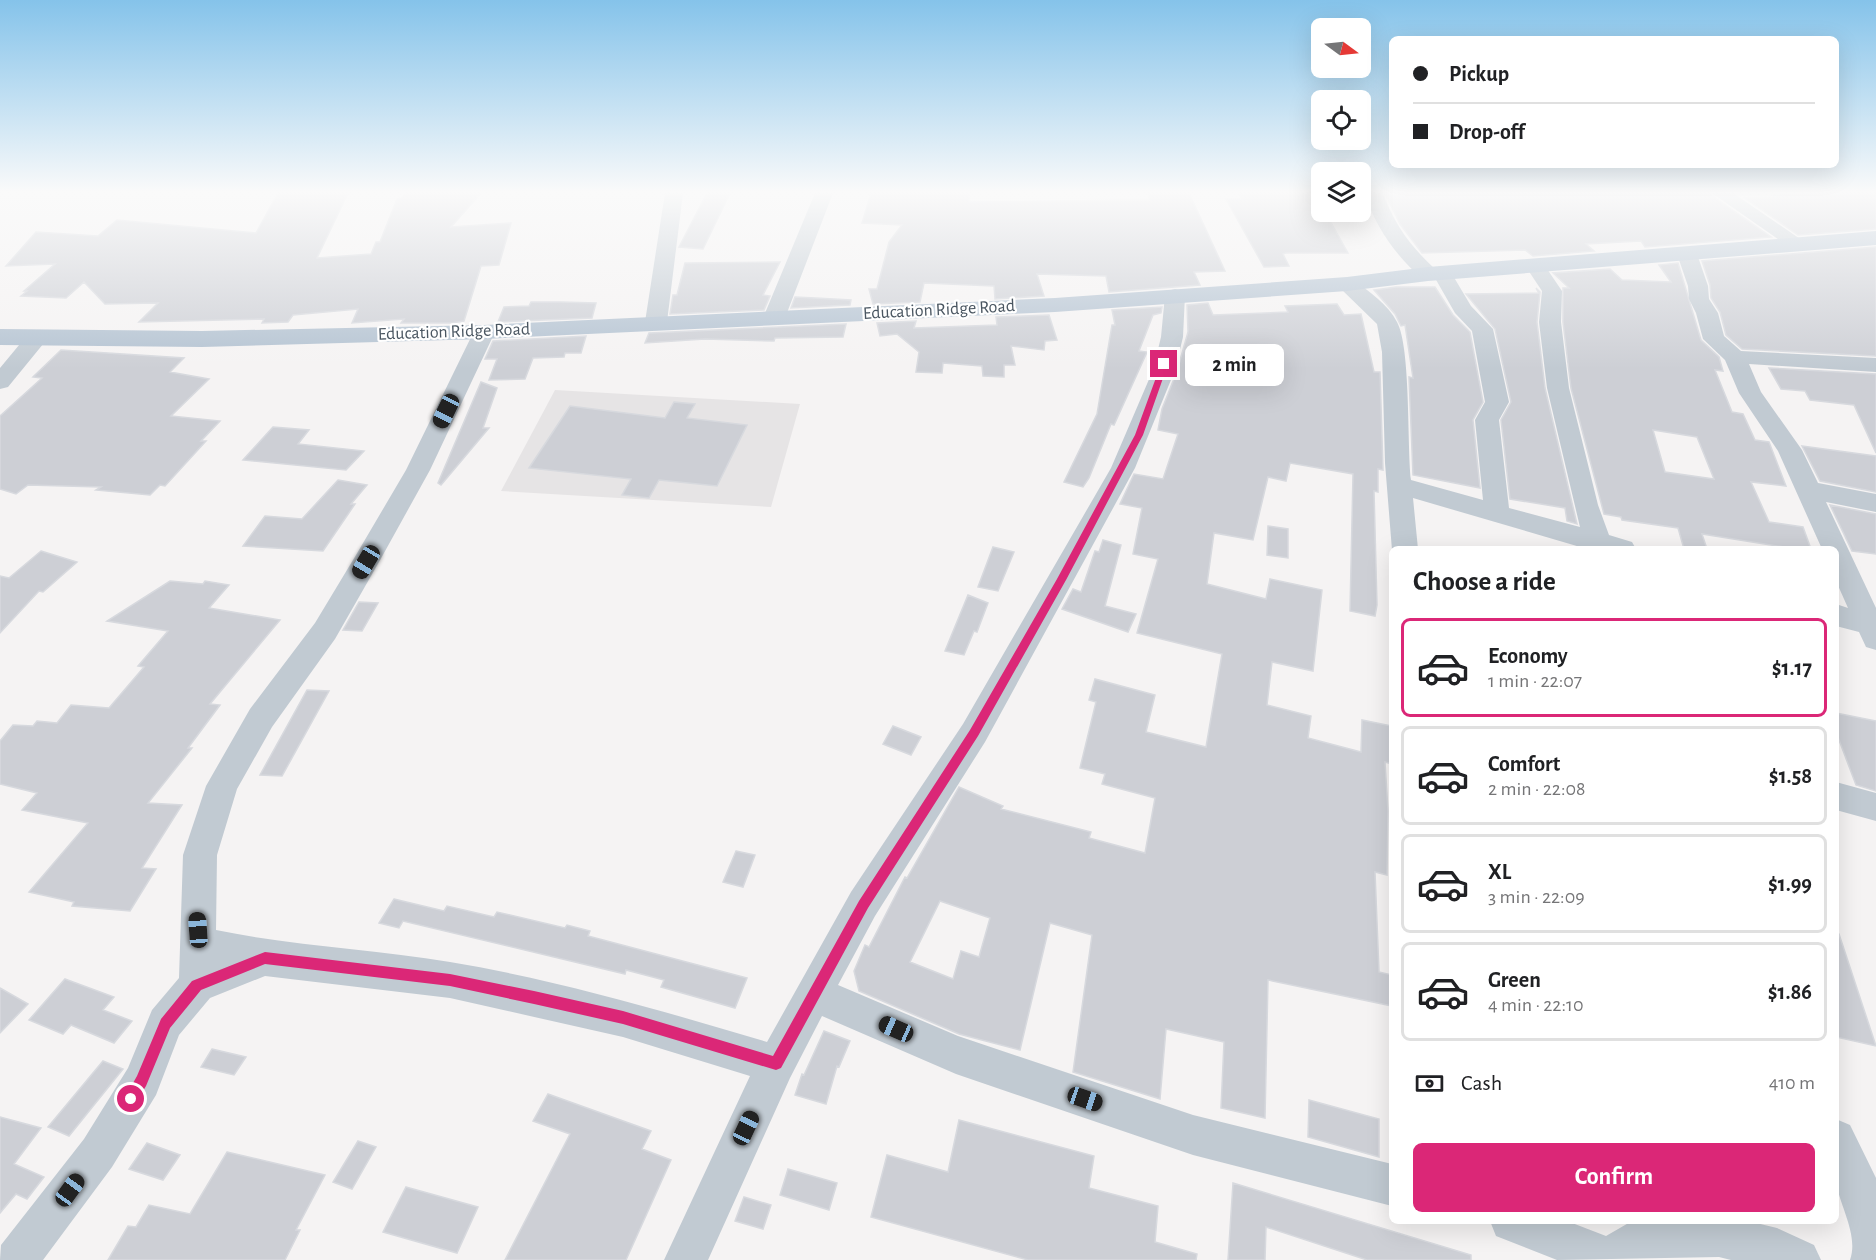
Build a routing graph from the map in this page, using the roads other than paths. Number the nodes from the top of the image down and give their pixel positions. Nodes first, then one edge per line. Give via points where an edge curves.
1 (666, 252) edge
2 (800, 252) edge
3 (1405, 252) edge
4 (1723, 252) edge
5 (1687, 255) junction
6 (1536, 267) junction
7 (1435, 274) junction
8 (1347, 284) junction
9 (1175, 295) junction
10 (774, 318) junction
11 (656, 322) junction
12 (484, 332) junction
13 (0, 337) edge
14 (37, 338) junction
15 (1735, 357) junction
16 (1876, 365) edge
17 (0, 382) edge
18 (1399, 485) junction
19 (1809, 490) junction
20 (1876, 503) edge
21 (1497, 513) junction
22 (1598, 545) edge
23 (1406, 546) edge
24 (1833, 546) edge
25 (1839, 558) edge
26 (1839, 616) edge
27 (1874, 629) edge
28 (1839, 797) edge
29 (1876, 807) edge
30 (199, 944) junction
31 (265, 958) junction
32 (197, 985) junction
33 (815, 994) junction
34 (776, 1064) junction
35 (1839, 1144) edge
36 (1389, 1184) edge
37 (1519, 1224) edge
38 (1639, 1251) edge
39 (16, 1260) edge
40 (686, 1260) edge
41 (1799, 1260) edge
42 (1872, 1260) edge

1 - 11 street
2 - 10 street
3 - 7 street
4 - 5 main road, Education Ridge Road
5 - 6 main road, Education Ridge Road
5 - 15 street via 1714,339
6 - 7 main road, Education Ridge Road
6 - 22 street via 1552,291 1550,322 1558,388
7 - 8 main road, Education Ridge Road
7 - 21 street via 1482,329 1488,352 1497,402 1488,420
8 - 9 main road, Education Ridge Road
8 - 18 street via 1388,324 1393,352
9 - 10 main road, Education Ridge Road via 1054,305
9 - 33 street via 1172,338 1139,435 1123,468 974,733 863,904
10 - 11 main road, Education Ridge Road
11 - 12 main road, Education Ridge Road
12 - 14 main road, Education Ridge Road via 202,339
12 - 30 street via 418,470 366,562 325,631 261,718 222,786 200,855
13 - 14 main road, Education Ridge Road
14 - 17 street
15 - 16 street
15 - 19 street via 1750,393 1790,450
18 - 21 street
18 - 23 street
19 - 20 street
19 - 24 street
21 - 22 street
25 - 27 street
26 - 27 street
28 - 29 street
30 - 31 street
30 - 32 street
31 - 32 street
31 - 34 street via 450,980 534,997 623,1018
32 - 39 street via 165,1023 142,1081 98,1153
33 - 34 street
33 - 36 street via 956,1055 1193,1136
34 - 40 street
35 - 42 street via 1852,1166 1869,1212
37 - 38 street via 1610,1259
38 - 41 street via 1719,1236 1777,1249

